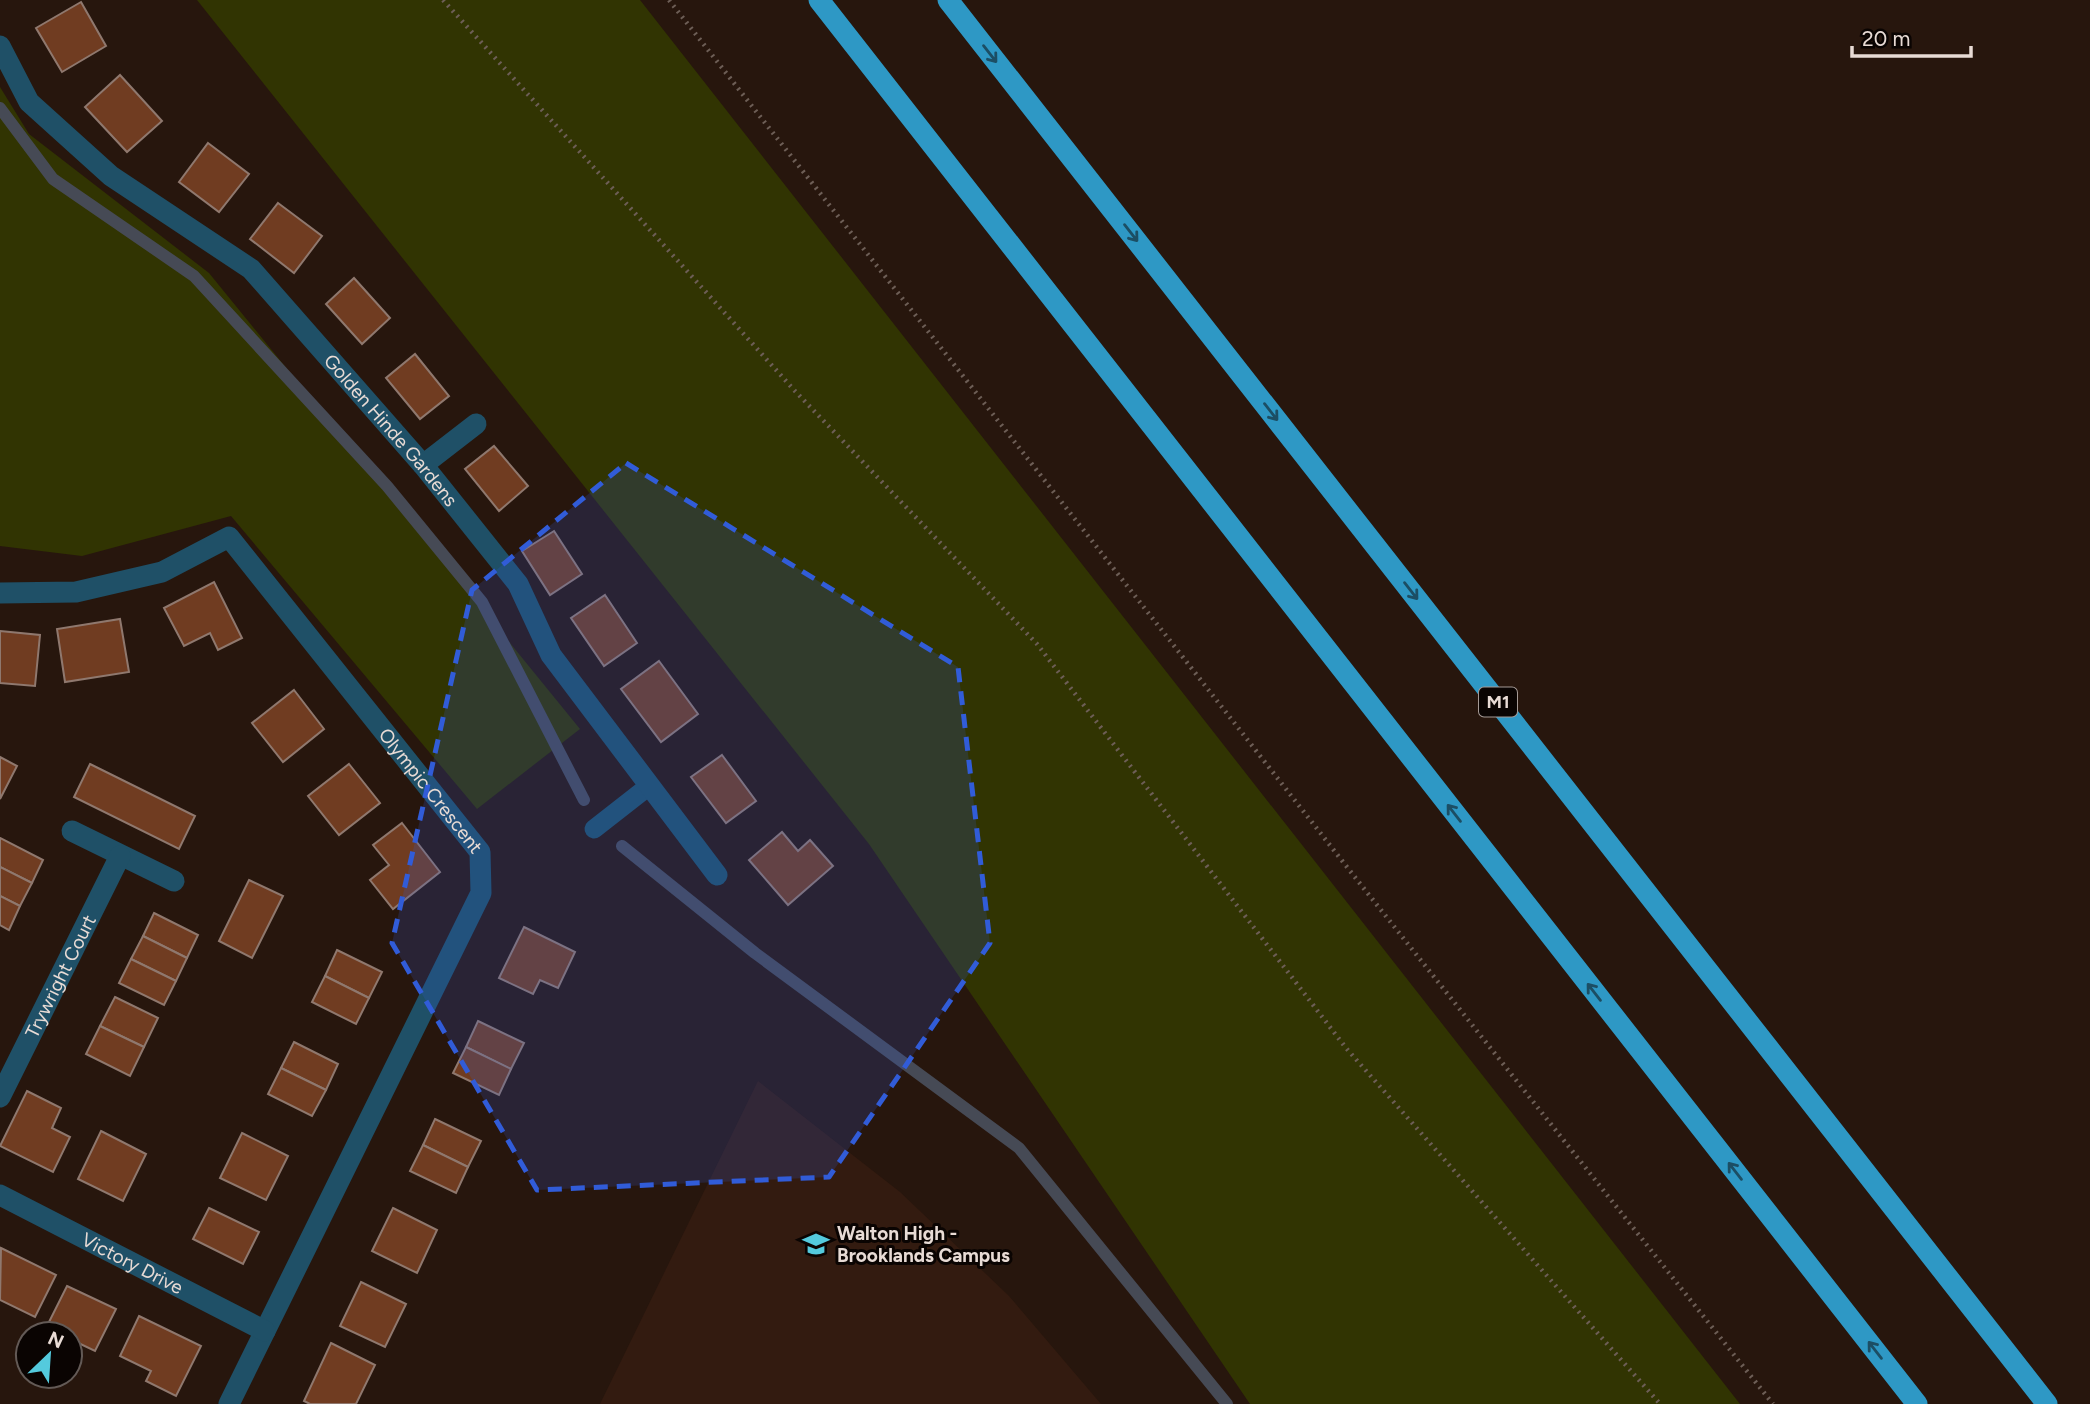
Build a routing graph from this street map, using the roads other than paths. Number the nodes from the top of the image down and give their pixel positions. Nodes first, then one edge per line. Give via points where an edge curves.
1 (819, 0) edge
2 (948, 0) edge
3 (0, 46) edge
4 (477, 424) dead end
5 (423, 465) junction
6 (0, 593) edge
7 (649, 786) junction
8 (594, 829) dead end
9 (72, 831) dead end
10 (120, 856) junction
11 (717, 875) dead end
12 (174, 881) dead end
13 (0, 1097) edge
14 (0, 1195) edge
15 (265, 1331) junction
16 (229, 1404) edge
17 (1917, 1404) edge
18 (2047, 1404) edge

17 -> 1 highway
2 -> 18 highway, M1
3 - 5 street, Golden Hinde Gardens via 29,102 111,176 251,269
4 - 5 street
5 - 7 street, Golden Hinde Gardens via 518,584 551,655
6 - 15 street, Olympic Crescent via 76,592 162,572 229,537 480,852 481,893
7 - 8 lane
7 - 11 street, Golden Hinde Gardens
9 - 10 street
10 - 12 street
10 - 13 street, Trywright Court
14 - 15 street, Victory Drive
15 - 16 street, Olympic Crescent

